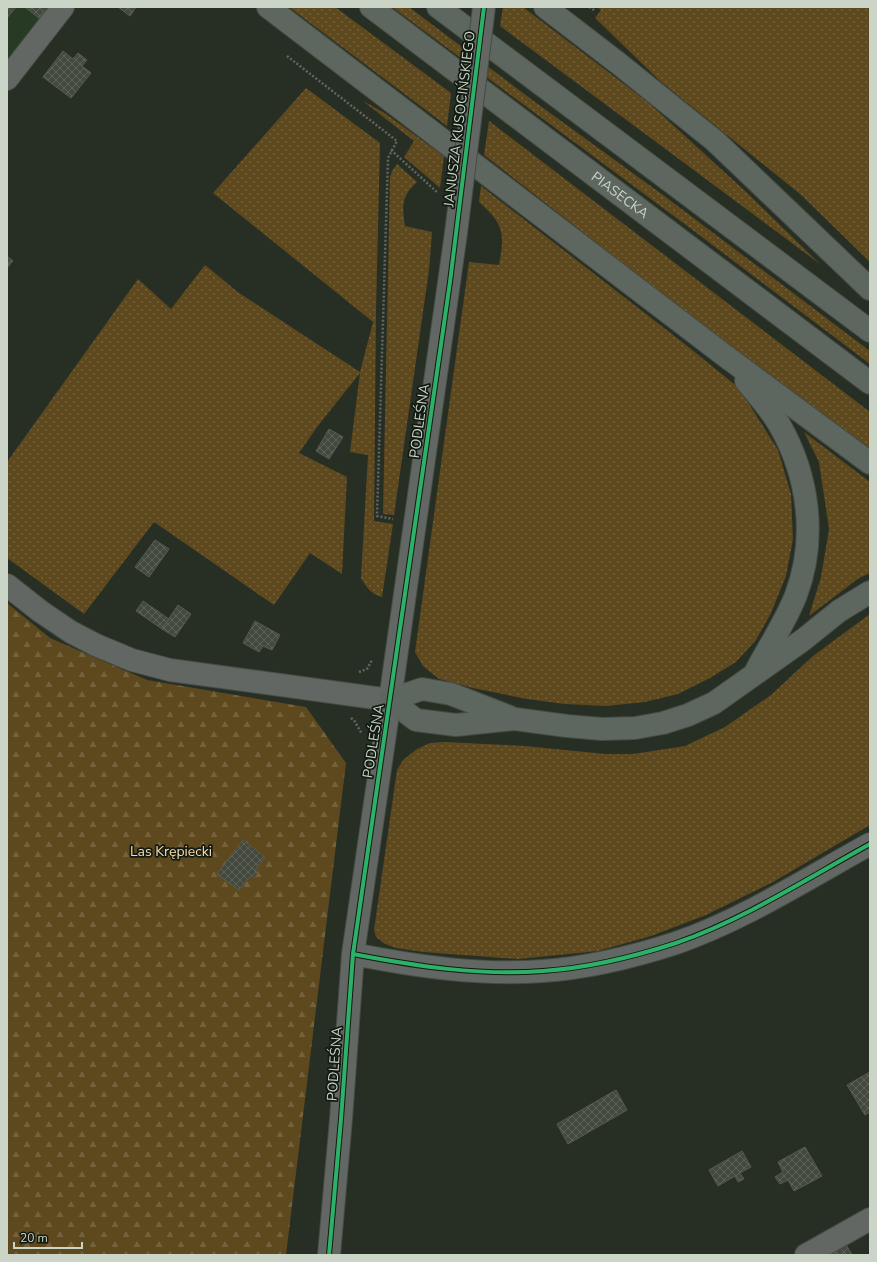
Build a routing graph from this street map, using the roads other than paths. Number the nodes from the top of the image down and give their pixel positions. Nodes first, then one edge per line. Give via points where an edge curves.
1 (63, 7) edge
2 (268, 7) edge
3 (371, 7) edge
4 (438, 7) edge
5 (484, 7) edge
6 (545, 7) edge
7 (7, 79) edge
8 (456, 233) joint
9 (870, 289) edge
10 (870, 331) edge
11 (724, 355) junction
12 (870, 383) edge
13 (870, 463) edge
14 (7, 585) edge
15 (870, 592) edge
16 (754, 673) junction
17 (390, 700) junction
18 (515, 719) junction
19 (870, 844) edge
20 (353, 954) junction
21 (870, 1219) edge
22 (329, 1255) edge
23 (806, 1255) edge

1 - 7 street
2 - 11 highway
3 - 12 highway, PIASECKA
4 - 10 highway
5 - 8 street, JANUSZA KUSOCIŃSKIEGO, bridge
6 - 9 highway via 715,141
8 - 17 street, PODLEŚNA
11 - 13 highway
11 - 16 highway via 779,424 796,462 805,491 808,517 804,569 796,595
14 - 17 street via 71,632 132,660 170,670
15 - 16 highway via 839,611 803,640
16 - 18 highway via 714,703 663,723 635,728 602,729
17 - 18 highway via 422,689 451,694
17 - 18 highway via 416,720 456,725
17 - 20 street, PODLEŚNA
19 - 20 street via 752,909 712,928 676,943 600,963 542,971 490,971 441,968
20 - 22 street, PODLEŚNA
21 - 23 street

